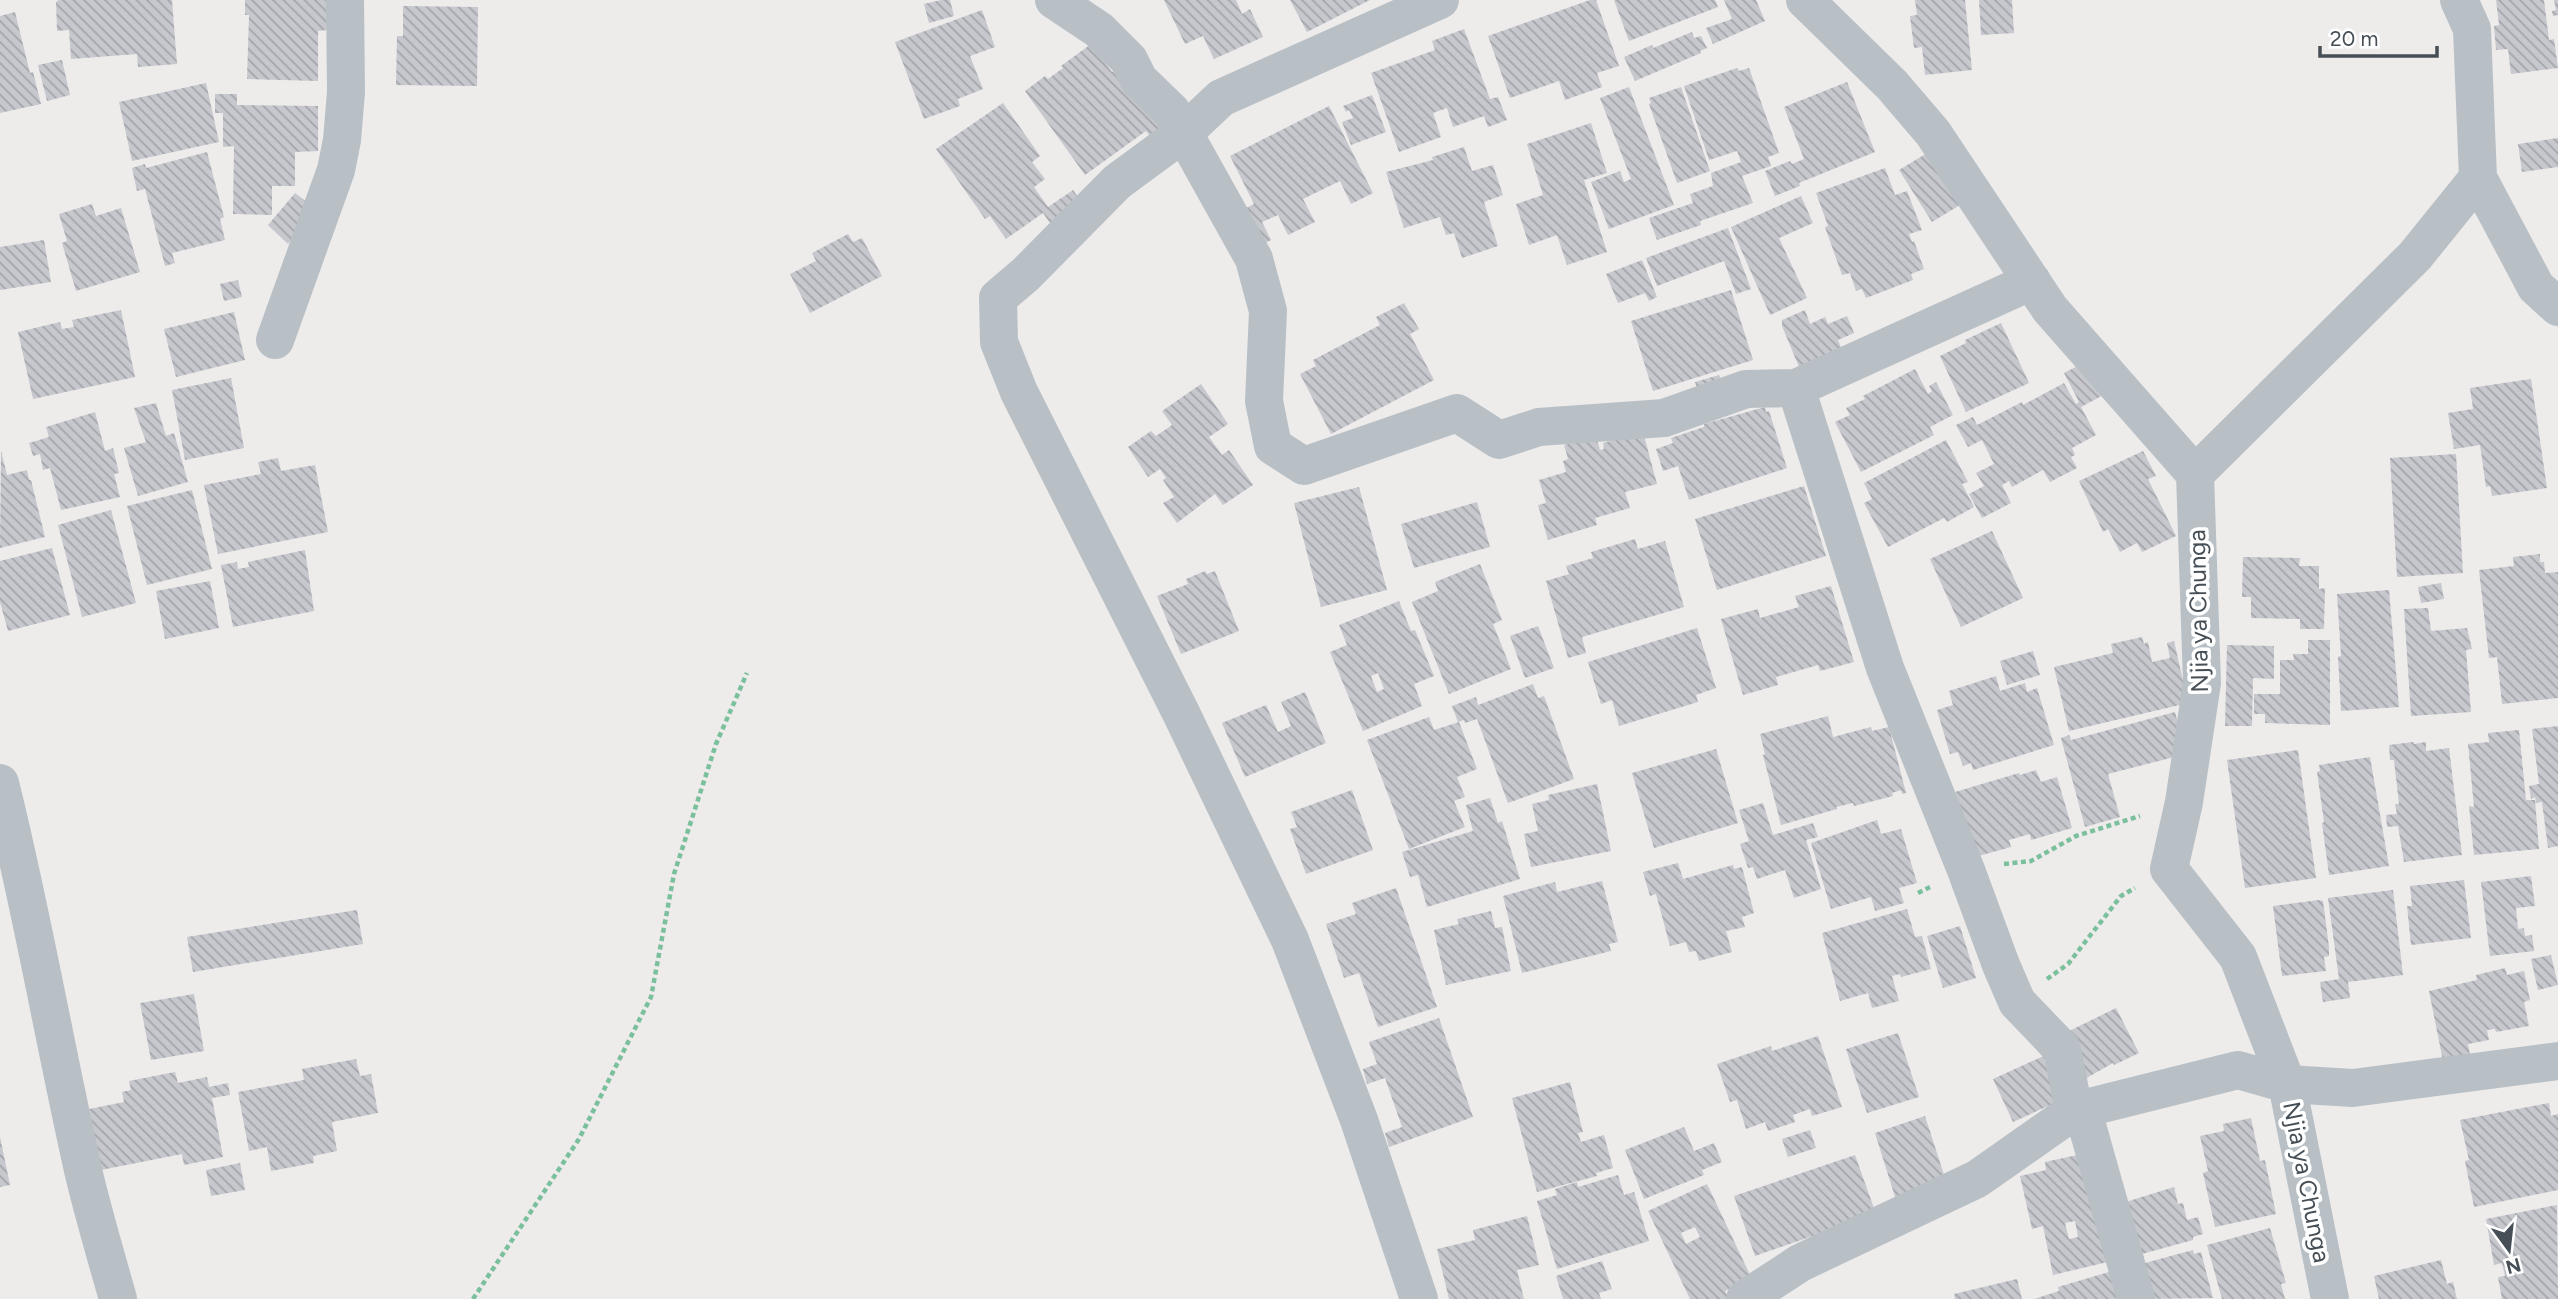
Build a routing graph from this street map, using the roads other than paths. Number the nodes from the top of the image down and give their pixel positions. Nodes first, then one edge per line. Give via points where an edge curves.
1 (345, 0) edge
2 (1055, 0) edge
3 (1440, 0) edge
4 (1805, 0) edge
5 (2459, 0) edge
6 (1185, 132) junction
7 (2478, 178) junction
8 (2032, 281) junction
9 (2558, 307) edge
10 (275, 340) dead end
11 (1796, 387) junction
12 (2195, 474) junction
13 (0, 783) edge
14 (2558, 1061) edge
15 (2287, 1084) junction
16 (2074, 1111) junction
17 (118, 1299) edge
18 (1419, 1299) edge
19 (1745, 1299) edge
20 (2136, 1299) edge
21 (2330, 1299) edge

1 - 10 street via 346,92 336,170
2 - 6 street via 1099,30 1129,60 1139,80 1172,112
3 - 6 street via 1221,98
4 - 8 street via 1892,85 1933,133
5 - 7 street via 2472,29
6 - 11 street via 1254,259 1268,311 1264,401 1273,446 1304,466 1457,413 1499,440 1539,427 1664,418 1746,389
6 - 18 street via 1118,182 998,298 999,342 1019,392 1290,940 1359,1120
7 - 9 street via 2536,286
7 - 12 street via 2415,256
8 - 11 street
8 - 12 street via 2050,309
11 - 16 street via 1885,668 2017,1002 2062,1049
12 - 15 street, Njia ya Chunga via 2202,683 2169,869 2238,957
13 - 17 street via 84,1173
14 - 15 street via 2353,1088
15 - 16 street via 2238,1070
15 - 21 street, Njia ya Chunga
16 - 19 street via 1977,1179 1800,1263
16 - 20 street via 2088,1129

